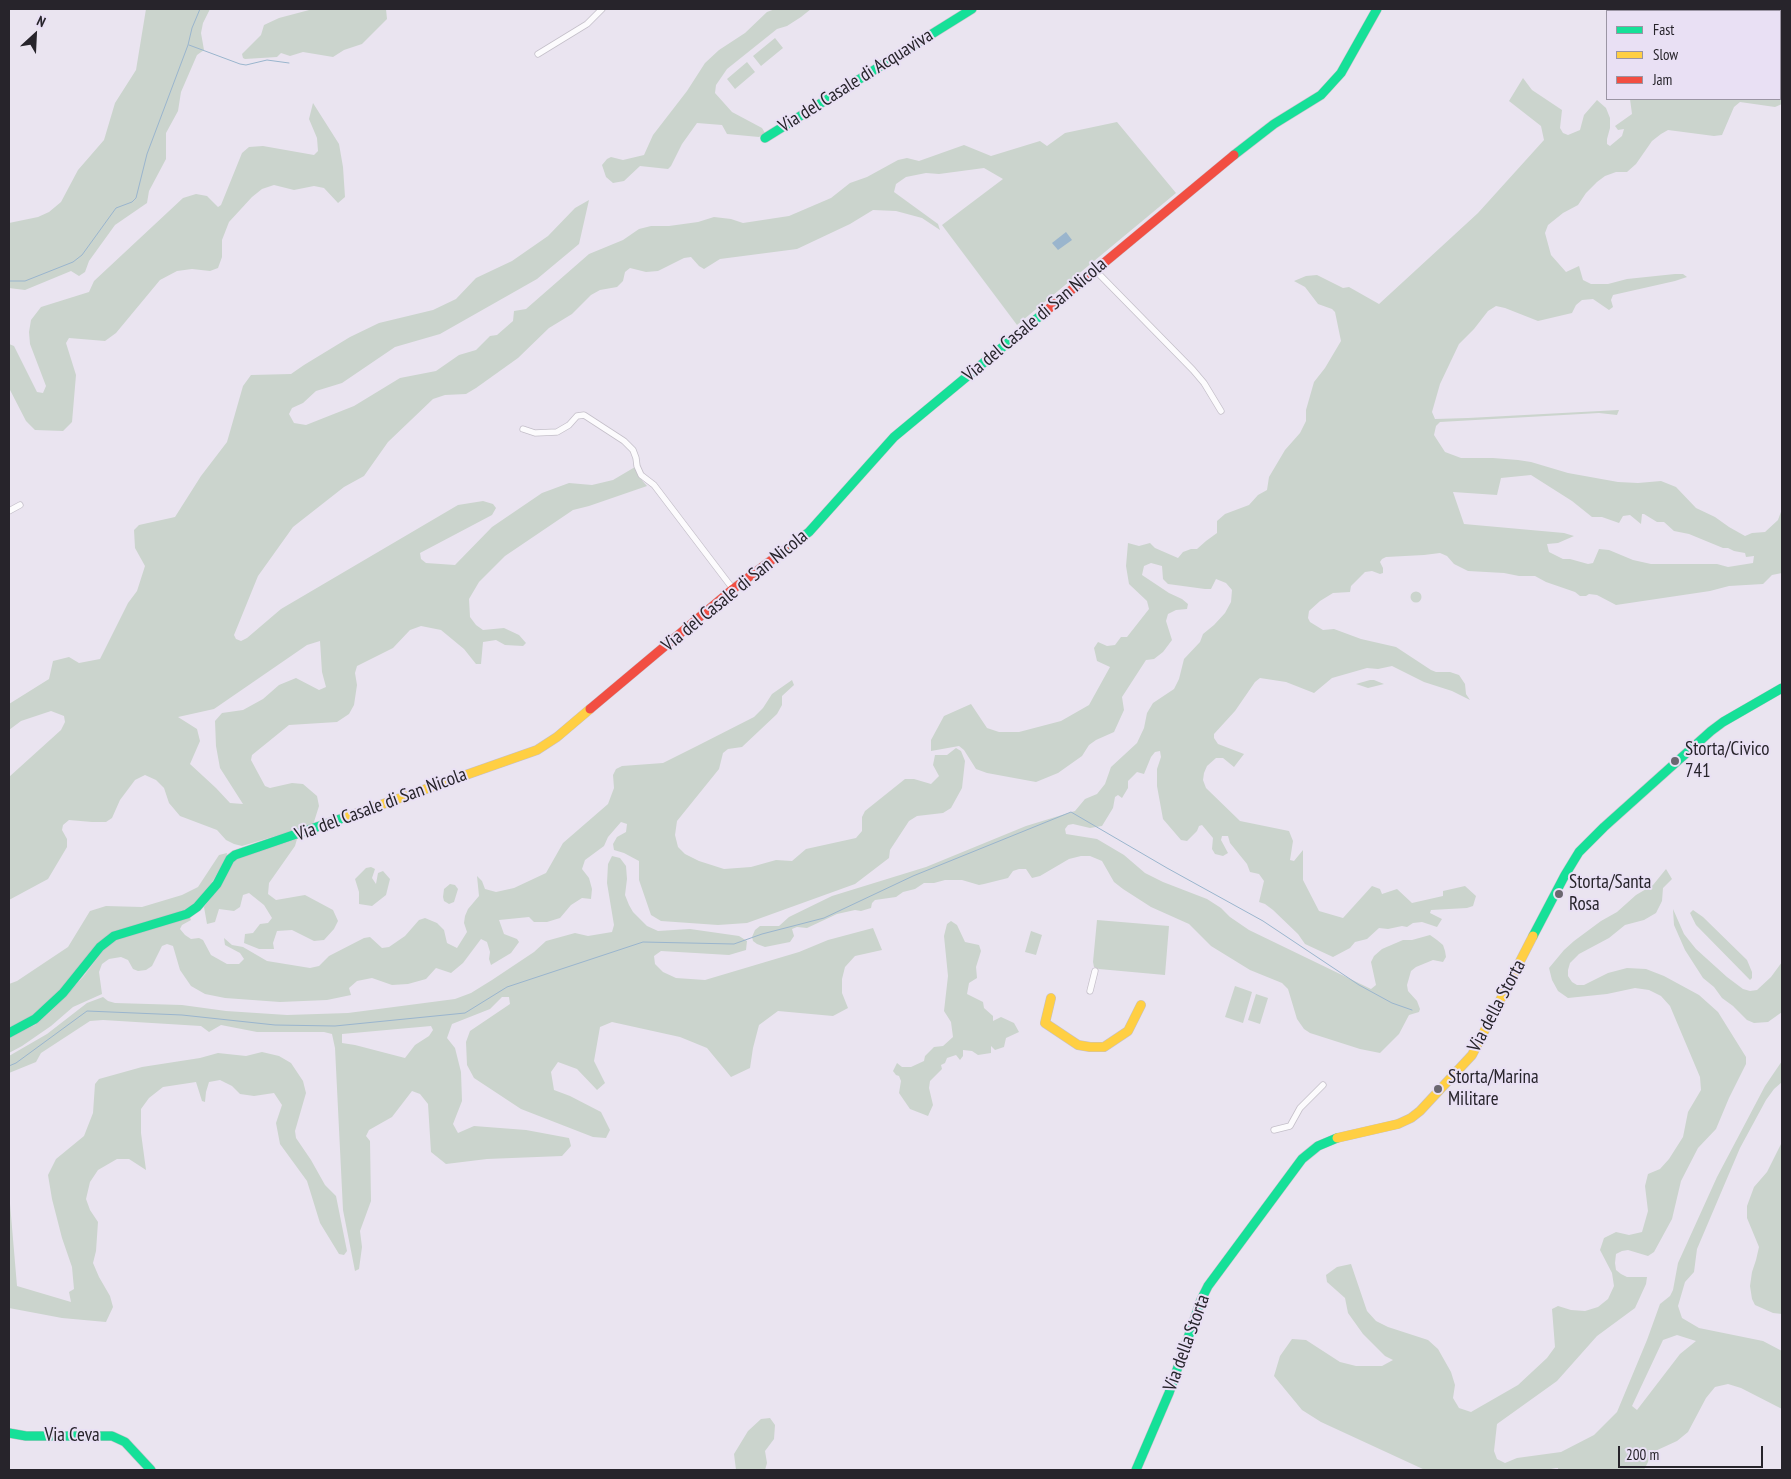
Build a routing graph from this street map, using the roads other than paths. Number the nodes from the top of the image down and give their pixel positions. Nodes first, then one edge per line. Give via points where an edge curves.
1 (602, 9) edge
2 (972, 9) edge
3 (1377, 9) edge
4 (538, 54) dead end
5 (765, 138) dead end
6 (1096, 270) junction
7 (1221, 411) dead end
8 (523, 428) dead end
9 (20, 505) dead end
10 (9, 511) edge
11 (732, 589) junction
12 (1782, 688) edge
13 (1095, 971) dead end
14 (1090, 991) dead end
15 (1051, 998) dead end
16 (1140, 1005) dead end
17 (9, 1033) edge
18 (1324, 1085) dead end
19 (1274, 1130) dead end
20 (9, 1433) edge
21 (151, 1470) edge
22 (1136, 1470) edge

1 - 4 street via 587,24
2 - 5 street, Via del Casale di Acquaviva
3 - 6 street, Via del Casale di San Nicola via 1328,89 1261,133
6 - 7 street via 1194,370
6 - 11 street, Via del Casale di San Nicola via 894,437 809,532
8 - 11 street via 535,433 557,432 577,416 584,415 624,441 633,450 641,475 654,485
9 - 10 street
11 - 17 street, Via del Casale di San Nicola via 557,737 537,750 235,855 197,908 164,922 114,936 35,1019
12 - 22 street, Via della Storta via 1711,731 1580,852 1472,1055 1420,1111 1398,1124 1332,1139 1302,1160 1208,1286 1169,1393
13 - 14 street
15 - 16 street via 1045,1023 1078,1045 1090,1047 1104,1047 1128,1031
18 - 19 street via 1300,1108 1290,1126
20 - 21 street, Via Ceva via 26,1436 112,1436 129,1446

